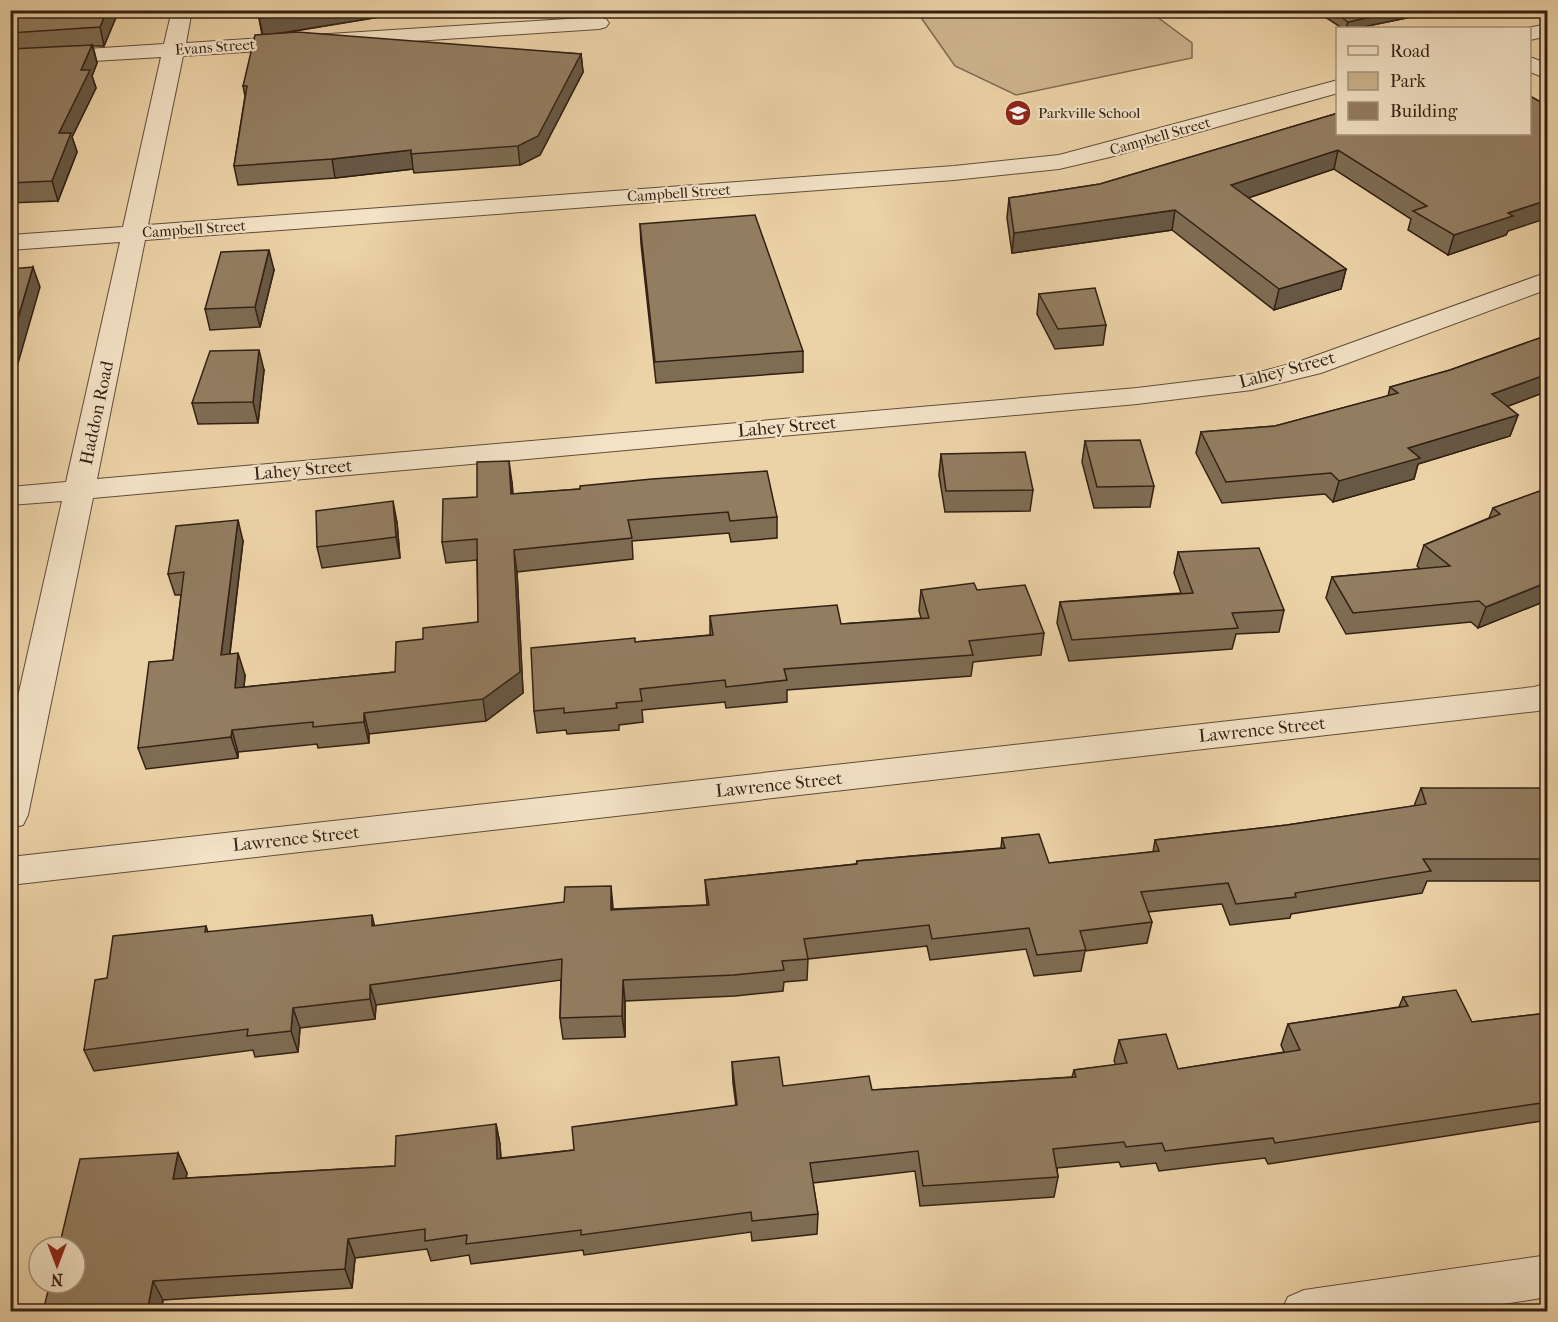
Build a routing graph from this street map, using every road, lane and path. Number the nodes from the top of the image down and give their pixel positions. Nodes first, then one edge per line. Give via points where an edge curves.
1 (182, 10) edge
2 (599, 23) dead end
3 (1548, 30) edge
4 (1531, 34) edge
5 (174, 50) junction
6 (10, 60) edge
7 (1531, 64) edge
8 (1548, 74) edge
9 (1336, 87) edge
10 (135, 233) junction
11 (10, 243) edge
12 (1548, 280) edge
13 (80, 490) junction
14 (10, 496) edge
15 (1548, 695) edge
16 (10, 815) edge
17 (10, 871) edge
18 (1548, 1276) edge
19 (1304, 1311) edge

1 - 5 street, Haddon Road
2 - 5 street, Evans Street
3 - 4 street
5 - 6 street, Evans Street
5 - 10 street, Haddon Road
7 - 8 street
9 - 10 street, Campbell Street via 1059,162
10 - 11 street, Campbell Street
10 - 13 street, Haddon Road
12 - 13 street, Lahey Street via 1311,367 1252,382 1137,396
13 - 14 street, Lahey Street
13 - 16 street, Haddon Road
15 - 17 street, Lawrence Street
18 - 19 street

